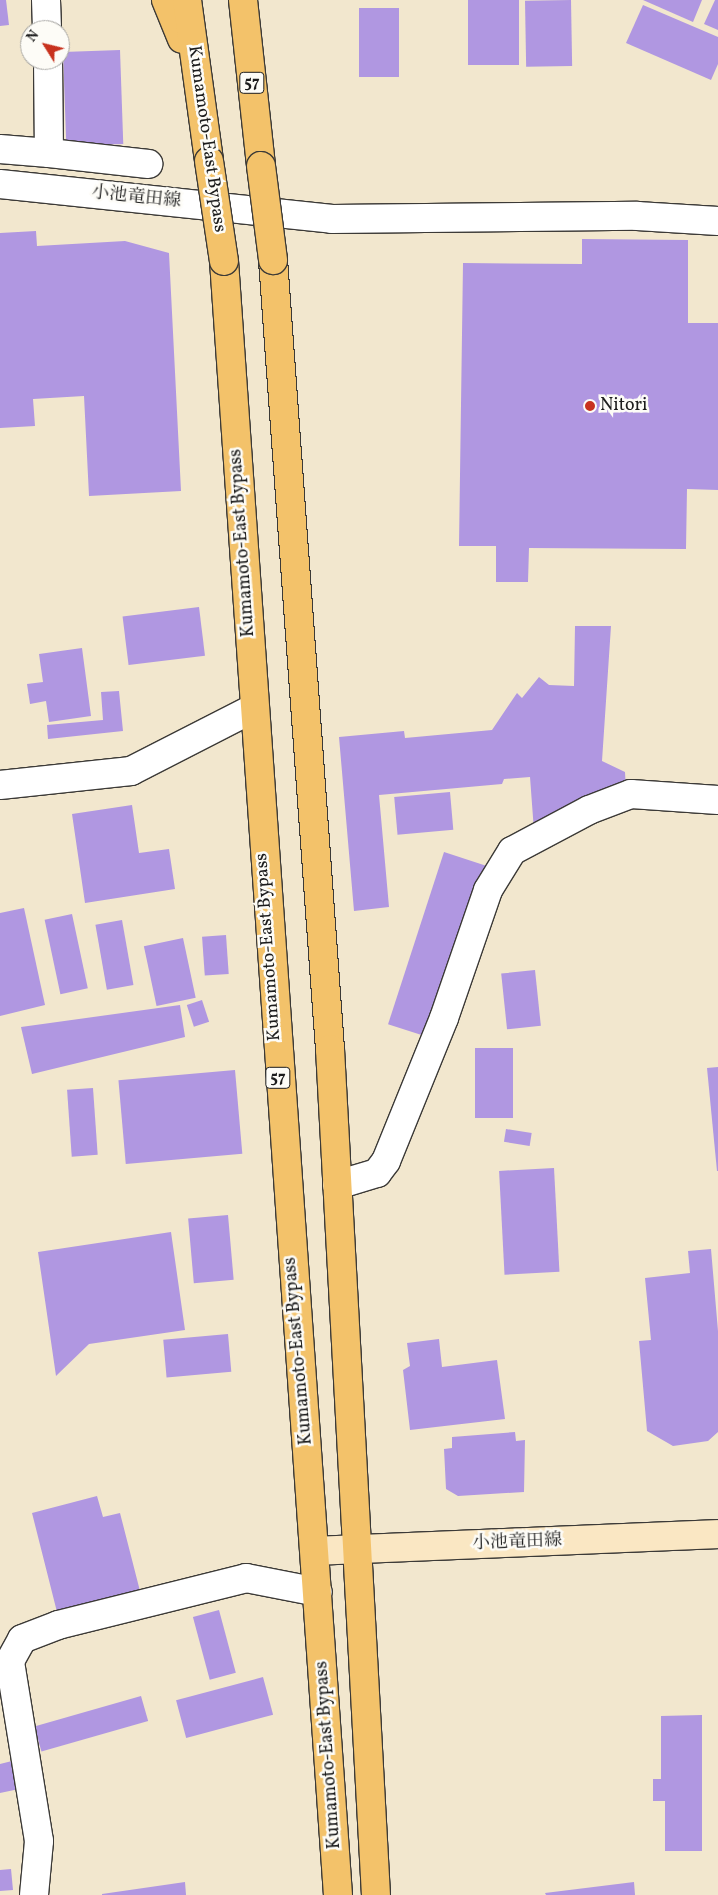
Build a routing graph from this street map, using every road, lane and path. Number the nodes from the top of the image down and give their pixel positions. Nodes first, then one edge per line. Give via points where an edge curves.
1 (46, 0) edge
2 (166, 0) edge
3 (187, 0) edge
4 (243, 0) edge
5 (47, 20) edge
6 (48, 70) edge
7 (198, 78) junction
8 (0, 149) edge
9 (49, 153) junction
10 (148, 164) dead end
11 (0, 184) edge
12 (718, 221) edge
13 (254, 708) junction
14 (0, 785) edge
15 (718, 800) edge
16 (337, 1185) junction
17 (718, 1534) edge
18 (354, 1550) junction
19 (315, 1551) junction
20 (318, 1592) junction
21 (34, 1895) edge
22 (338, 1895) edge
23 (376, 1895) edge

1 - 5 street
2 - 7 highway
3 - 7 highway, Kumamoto-East Bypass / 57
4 - 16 highway, 57, bridge via 273,260
6 - 9 street
7 - 13 highway, Kumamoto-East Bypass / 57, bridge via 224,261
8 - 9 street
9 - 10 street
11 - 12 street, 小池竜田線 via 332,219 636,216
13 - 14 street via 131,771
13 - 19 highway, Kumamoto-East Bypass / 57
15 - 16 street via 631,794 589,810 512,851 488,890 444,1018 386,1161 377,1173
16 - 18 highway, 57
17 - 18 main road, 小池竜田線
18 - 19 main road, 小池竜田線
18 - 23 highway, 57
19 - 20 highway, Kumamoto-East Bypass / 57
20 - 21 street via 246,1578 58,1625 22,1640 10,1662 39,1842
20 - 22 highway, Kumamoto-East Bypass / 57

